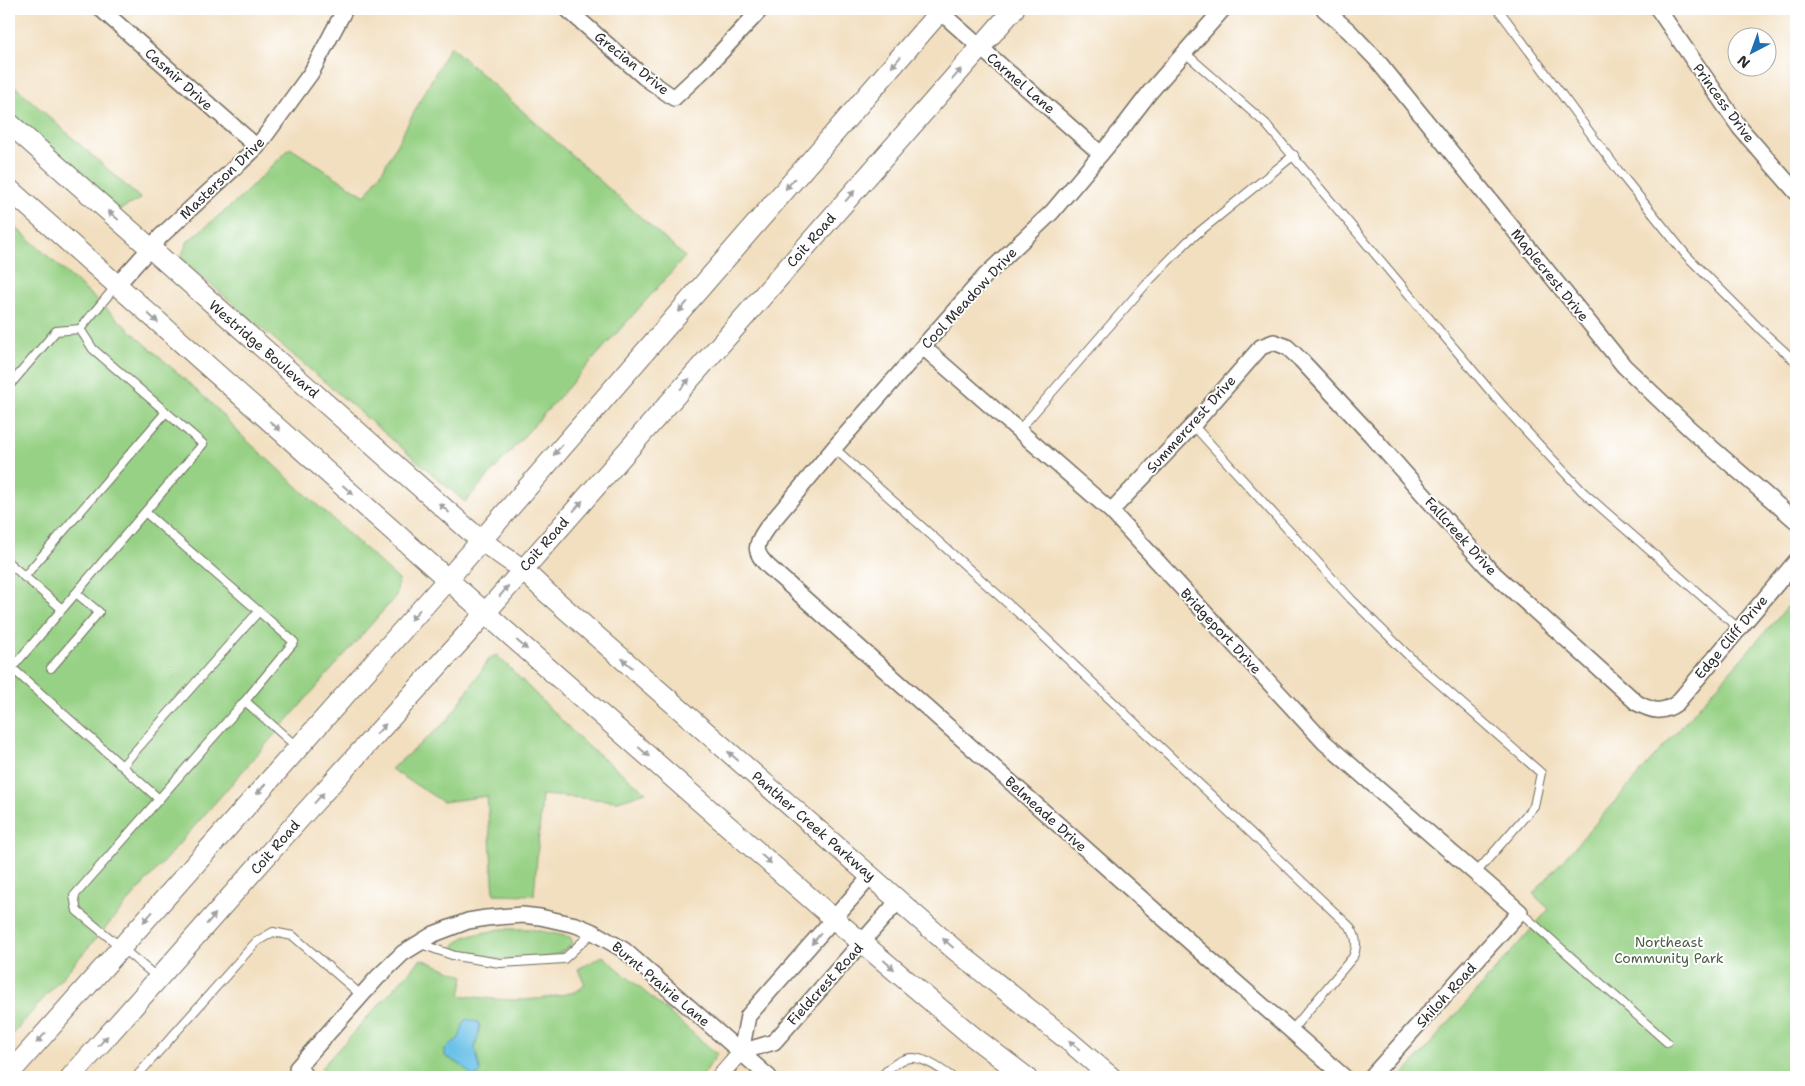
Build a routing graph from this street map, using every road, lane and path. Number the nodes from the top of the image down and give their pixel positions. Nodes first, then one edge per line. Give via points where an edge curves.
1 (102, 9) edge
2 (344, 9) edge
3 (567, 9) edge
4 (761, 9) edge
5 (1014, 9) edge
6 (1223, 9) edge
7 (1324, 9) edge
8 (1498, 9) edge
9 (1658, 9) edge
10 (940, 10) edge
11 (980, 47) junction
12 (1184, 52) junction
13 (9, 123) edge
14 (257, 147) junction
15 (1101, 154) junction
16 (1294, 155) junction
17 (9, 189) edge
18 (1796, 192) edge
19 (149, 248) junction
20 (117, 286) junction
21 (80, 329) junction
22 (1274, 342) joint
23 (923, 347) junction
24 (1796, 362) edge
25 (9, 386) edge
26 (166, 412) junction
27 (1192, 425) junction
28 (1019, 430) junction
29 (834, 448) junction
30 (1111, 511) junction
31 (145, 512) junction
32 (1796, 522) edge
33 (480, 540) junction
34 (757, 545) joint
35 (1796, 560) edge
36 (9, 563) edge
37 (522, 569) junction
38 (24, 577) junction
39 (448, 579) junction
40 (76, 593) junction
41 (62, 609) junction
42 (259, 611) junction
43 (485, 613) junction
44 (1738, 628) junction
45 (52, 668) dead end
46 (245, 701) junction
47 (1663, 711) joint
48 (298, 748) junction
49 (122, 766) junction
50 (159, 799) junction
51 (1475, 874) junction
52 (871, 876) junction
53 (899, 900) junction
54 (1520, 912) junction
55 (834, 919) junction
56 (593, 932) junction
57 (863, 942) junction
58 (418, 943) junction
59 (122, 946) junction
60 (159, 978) junction
61 (361, 995) junction
62 (1291, 1031) junction
63 (1667, 1042) dead end
64 (741, 1052) junction
65 (302, 1073) edge
66 (9, 1074) edge
67 (71, 1077) edge
68 (136, 1077) edge
69 (719, 1077) edge
70 (769, 1077) edge
71 (881, 1077) edge
72 (952, 1077) edge
73 (1026, 1077) edge
74 (1111, 1077) edge
75 (1344, 1077) edge
76 (1371, 1077) edge

1 - 14 street, Casmir Drive
2 - 14 street, Masterson Drive via 311,73
3 - 4 street, Grecian Drive via 644,77 674,98
5 - 11 main road, Coit Road
6 - 12 street, Cool Meadow Drive
7 - 32 street, Maplecrest Drive via 1376,59 1624,366
8 - 24 lane via 1620,173 1686,255
9 - 18 street, Princess Drive via 1740,128
10 - 11 street, Carmel Lane
10 -> 33 main road
11 - 15 street, Carmel Lane
37 -> 11 main road, Coit Road
12 - 15 street, Cool Meadow Drive
12 - 16 lane via 1265,123
19 -> 13 main road, Westridge Boulevard
14 - 19 street, Masterson Drive
15 - 23 street, Cool Meadow Drive via 1052,212 985,276
16 - 28 lane via 1188,242 1146,284
16 - 44 lane via 1502,405 1576,484
17 - 20 main road
19 - 20 street, Masterson Drive
33 -> 19 main road, Westridge Boulevard
20 - 21 lane
20 -> 39 main road
21 - 25 lane via 56,332
21 - 26 lane via 93,349
22 - 27 street, Summercrest Drive via 1260,347
22 - 47 street, Fallcreek Drive via 1287,347 1301,360 1490,570 1637,703
23 - 28 street, Bridgeport Drive
23 - 29 street, Cool Meadow Drive
26 - 31 lane via 203,444
26 - 38 lane
27 - 30 street, Summercrest Drive
27 - 51 lane via 1377,625 1541,773 1534,806
28 - 30 street, Bridgeport Drive
29 - 34 street, Cool Meadow Drive via 766,529
29 - 62 lane via 1035,628 1350,927 1356,941 1353,957
30 - 51 street, Bridgeport Drive via 1324,742
31 - 40 lane
31 - 42 lane
33 - 37 main road, Westridge Boulevard
33 - 39 main road
34 - 62 street, Belmeade Drive via 759,557 769,567
35 - 44 street, Edge Cliff Drive
36 - 38 lane
43 -> 37 main road, Coit Road
52 -> 37 main road, Panther Creek Parkway
38 - 41 lane
39 - 43 main road
39 -> 48 main road
40 - 41 lane
40 - 45 lane via 99,612
41 - 49 lane via 12,668
42 - 46 lane via 294,642
42 - 49 lane
43 -> 55 main road
60 -> 43 main road, Coit Road
44 - 47 street, Edge Cliff Drive via 1677,703
46 - 48 lane
46 - 50 lane
48 -> 59 main road
49 - 50 lane
50 - 59 lane via 74,896 77,911
51 - 54 street, Bridgeport Drive
52 - 53 main road, Panther Creek Parkway
52 - 55 street
53 - 57 street, Fieldcrest Road
74 -> 53 main road, Panther Creek Parkway via 976,968
54 - 63 lane
54 - 76 street, Shiloh Road
55 - 57 main road
55 -> 64 street via 748,1016
56 - 58 street, Burnt Prairie Lane via 558,920 504,916 468,921
56 - 58 lane via 564,959 500,963 455,956
56 - 64 street, Burnt Prairie Lane via 624,950
57 - 64 street, Fieldcrest Road via 774,1042
57 -> 73 main road via 971,1035
58 - 61 street, Burnt Prairie Lane via 389,965
59 - 60 lane
59 -> 66 main road
67 -> 60 main road, Coit Road
61 - 65 street, Burnt Prairie Lane
61 - 68 lane via 293,936 273,932 256,942
62 - 75 street, Belmeade Drive
64 - 69 street
64 - 70 street, Burnt Prairie Lane
71 - 72 lane via 896,1062 907,1058 925,1060

